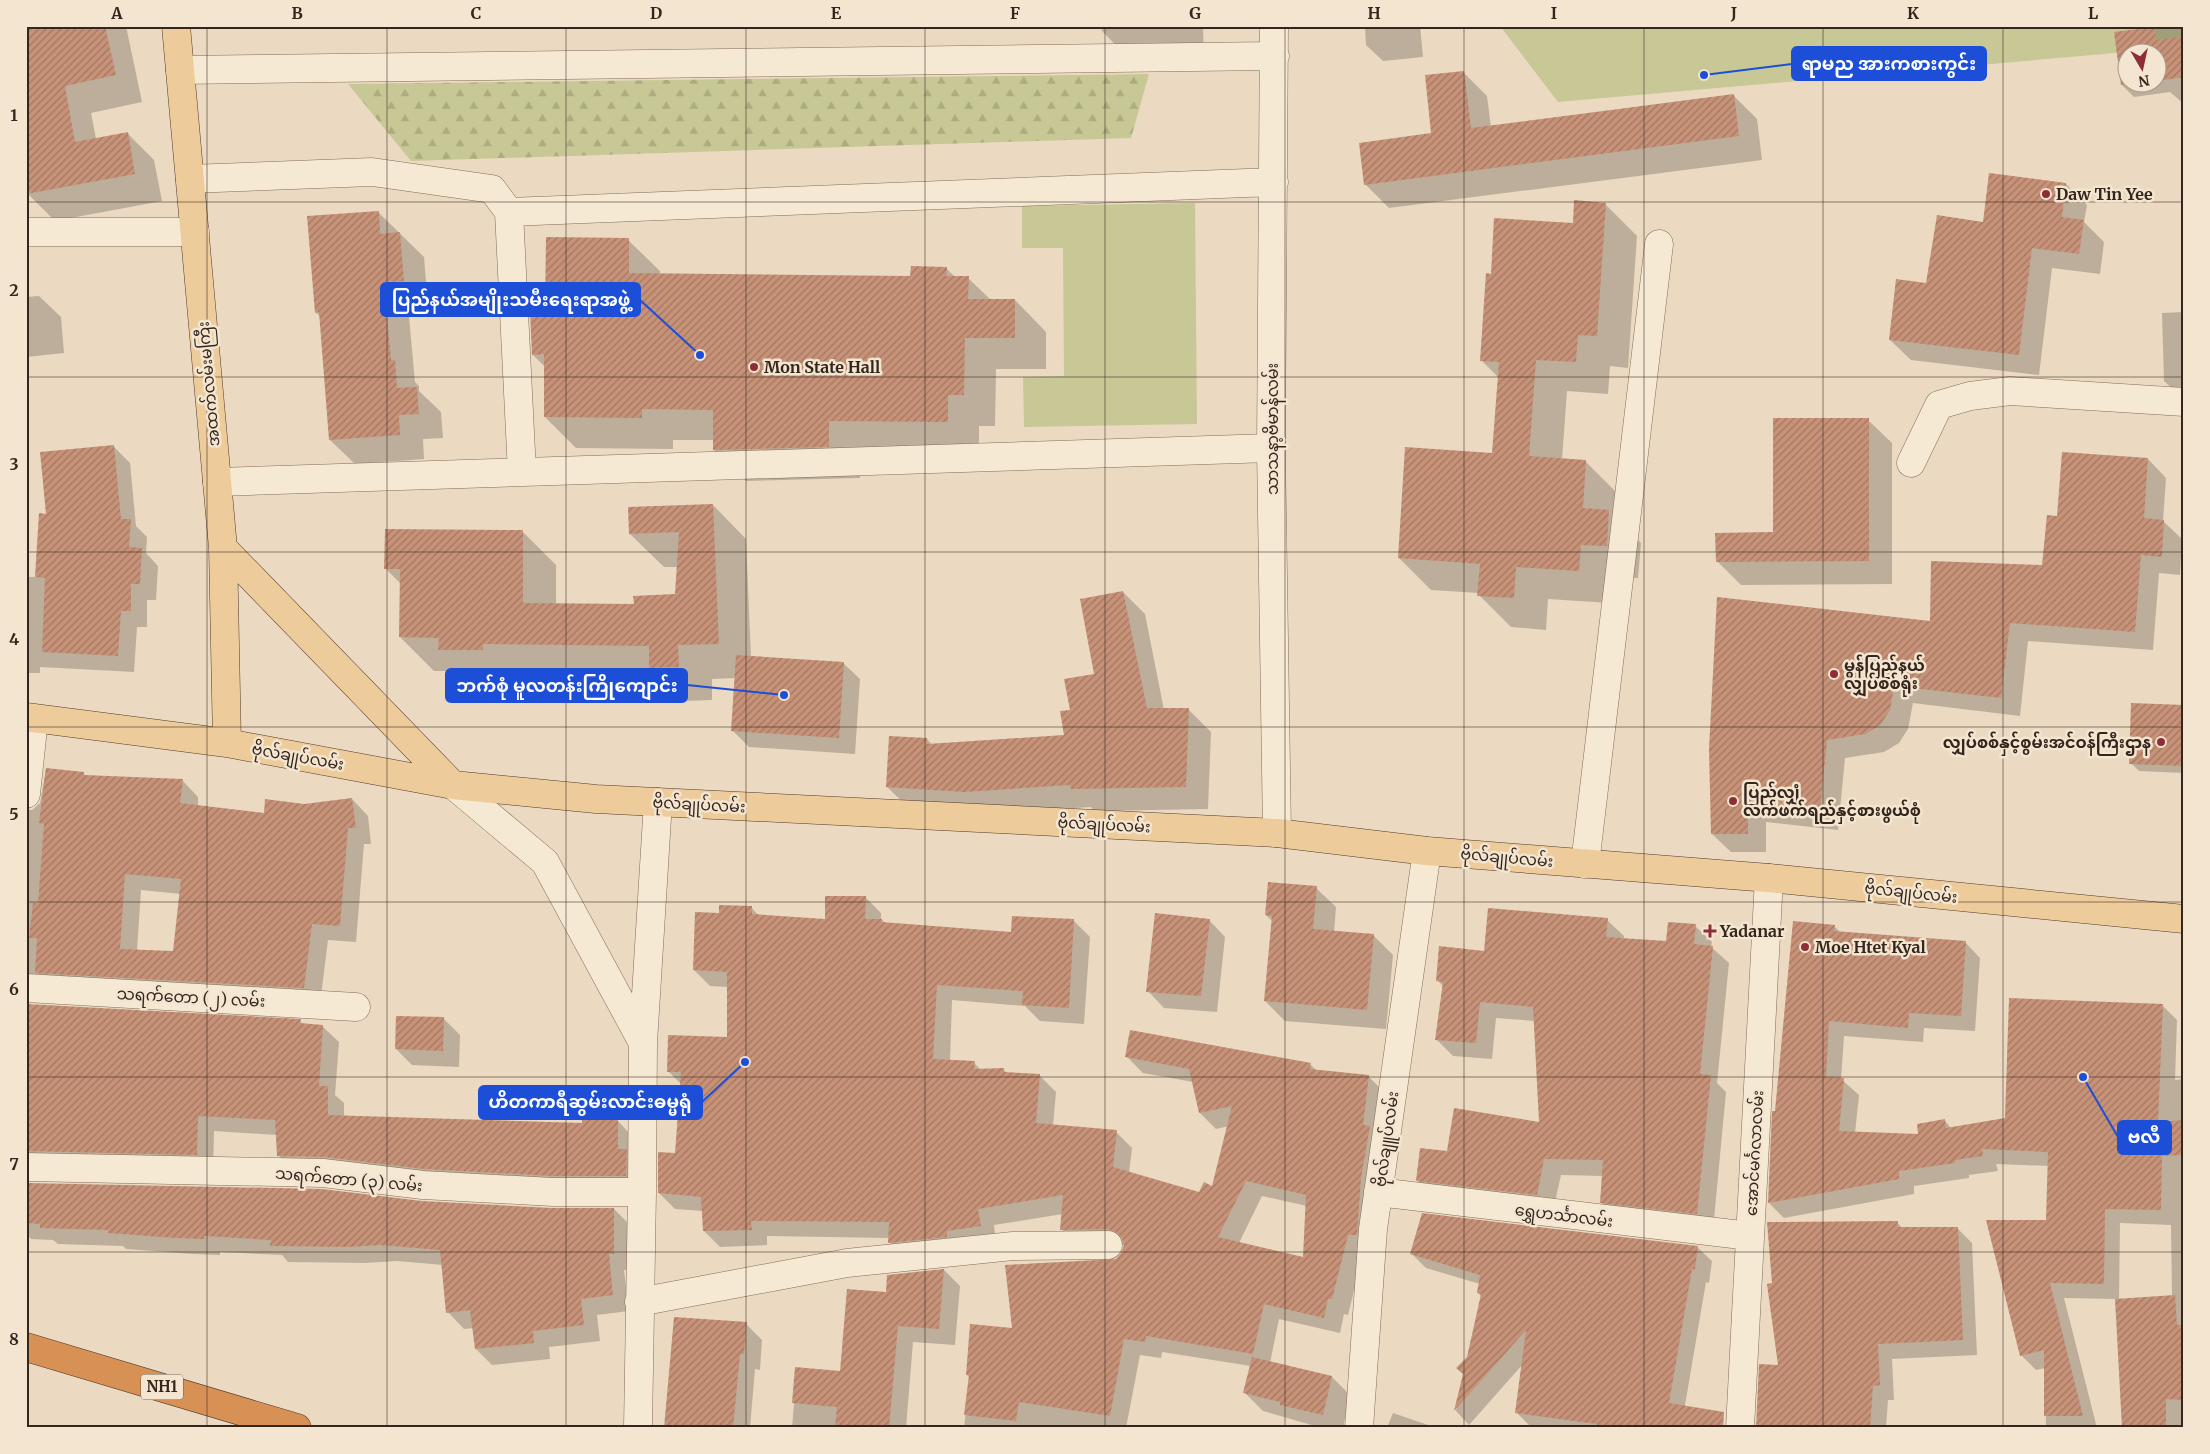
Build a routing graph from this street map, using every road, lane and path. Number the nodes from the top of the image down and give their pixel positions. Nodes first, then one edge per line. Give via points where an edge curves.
1 (176, 26) edge
2 (1274, 26) edge
3 (1275, 56) junction
4 (180, 70) junction
5 (190, 179) junction
6 (1274, 182) junction
7 (509, 212) junction
8 (26, 232) edge
9 (195, 232) junction
10 (1659, 244) dead end
11 (2184, 402) edge
12 (1271, 448) junction
13 (1911, 463) dead end
14 (522, 472) junction
15 (217, 482) junction
16 (223, 548) junction
17 (30, 718) edge
18 (227, 743) junction
19 (453, 785) junction
20 (26, 794) edge
21 (658, 802) junction
22 (1277, 832) junction
23 (1427, 851) junction
24 (1585, 864) junction
25 (1769, 878) junction
26 (2184, 919) edge
27 (26, 988) edge
28 (356, 1007) dead end
29 (642, 1042) junction
30 (26, 1167) edge
31 (642, 1192) junction
32 (1378, 1192) junction
33 (1750, 1236) junction
34 (1108, 1246) dead end
35 (640, 1302) junction
36 (26, 1347) edge
37 (297, 1428) edge
38 (638, 1428) edge
39 (1359, 1428) edge
40 (1740, 1428) edge

1 - 4 main road, အထက်လမ်းမကြီး
2 - 3 street, သာသနာ့ဗိမာန်လမ်း
3 - 4 street
3 - 6 street, သာသနာ့ဗိမာန်လမ်း
4 - 5 main road, အထက်လမ်းမကြီး
5 - 7 street via 372,172 492,189
5 - 9 main road, အထက်လမ်းမကြီး
6 - 7 street
6 - 12 street, သာသနာ့ဗိမာန်လမ်း
7 - 14 street
8 - 9 street
9 - 15 main road, အထက်လမ်းမကြီး
10 - 24 street
11 - 13 street via 2010,391 1970,396 1939,405
12 - 14 street
12 - 22 street, သာသနာ့ဗိမာန်လမ်း
14 - 15 street
15 - 16 main road, အထက်လမ်းမကြီး
16 - 18 main road, အထက်လမ်းမကြီး
16 - 19 main road
17 - 18 main road, ဗိုလ်ချုပ်လမ်း
17 - 20 street
18 - 19 main road, ဗိုလ်ချုပ်လမ်း
19 - 21 main road, ဗိုလ်ချုပ်လမ်း
19 - 29 street via 545,862
21 - 22 main road, ဗိုလ်ချုပ်လမ်း
21 - 29 street
22 - 23 main road, ဗိုလ်ချုပ်လမ်း
23 - 24 main road, ဗိုလ်ချုပ်လမ်း
23 - 32 street, ဗိုလ်ချူပ်လမ်း
24 - 25 main road, ဗိုလ်ချုပ်လမ်း
25 - 26 main road, ဗိုလ်ချုပ်လမ်း
25 - 33 street, အောင်မင်္ဂလာလမ်း
27 - 28 street, သရက်တော (၂) လမ်း
29 - 31 street
30 - 31 street, သရက်တော (၃) လမ်း via 323,1173 423,1185 553,1192
31 - 35 street
32 - 33 street, ရွှေဟင်္သာလမ်း
32 - 39 street, ဗိုလ်ချူပ်လမ်း
33 - 40 street, အောင်မင်္ဂလာလမ်း
34 - 35 street via 1013,1246 847,1263
35 - 38 street
36 - 37 highway, NH1

